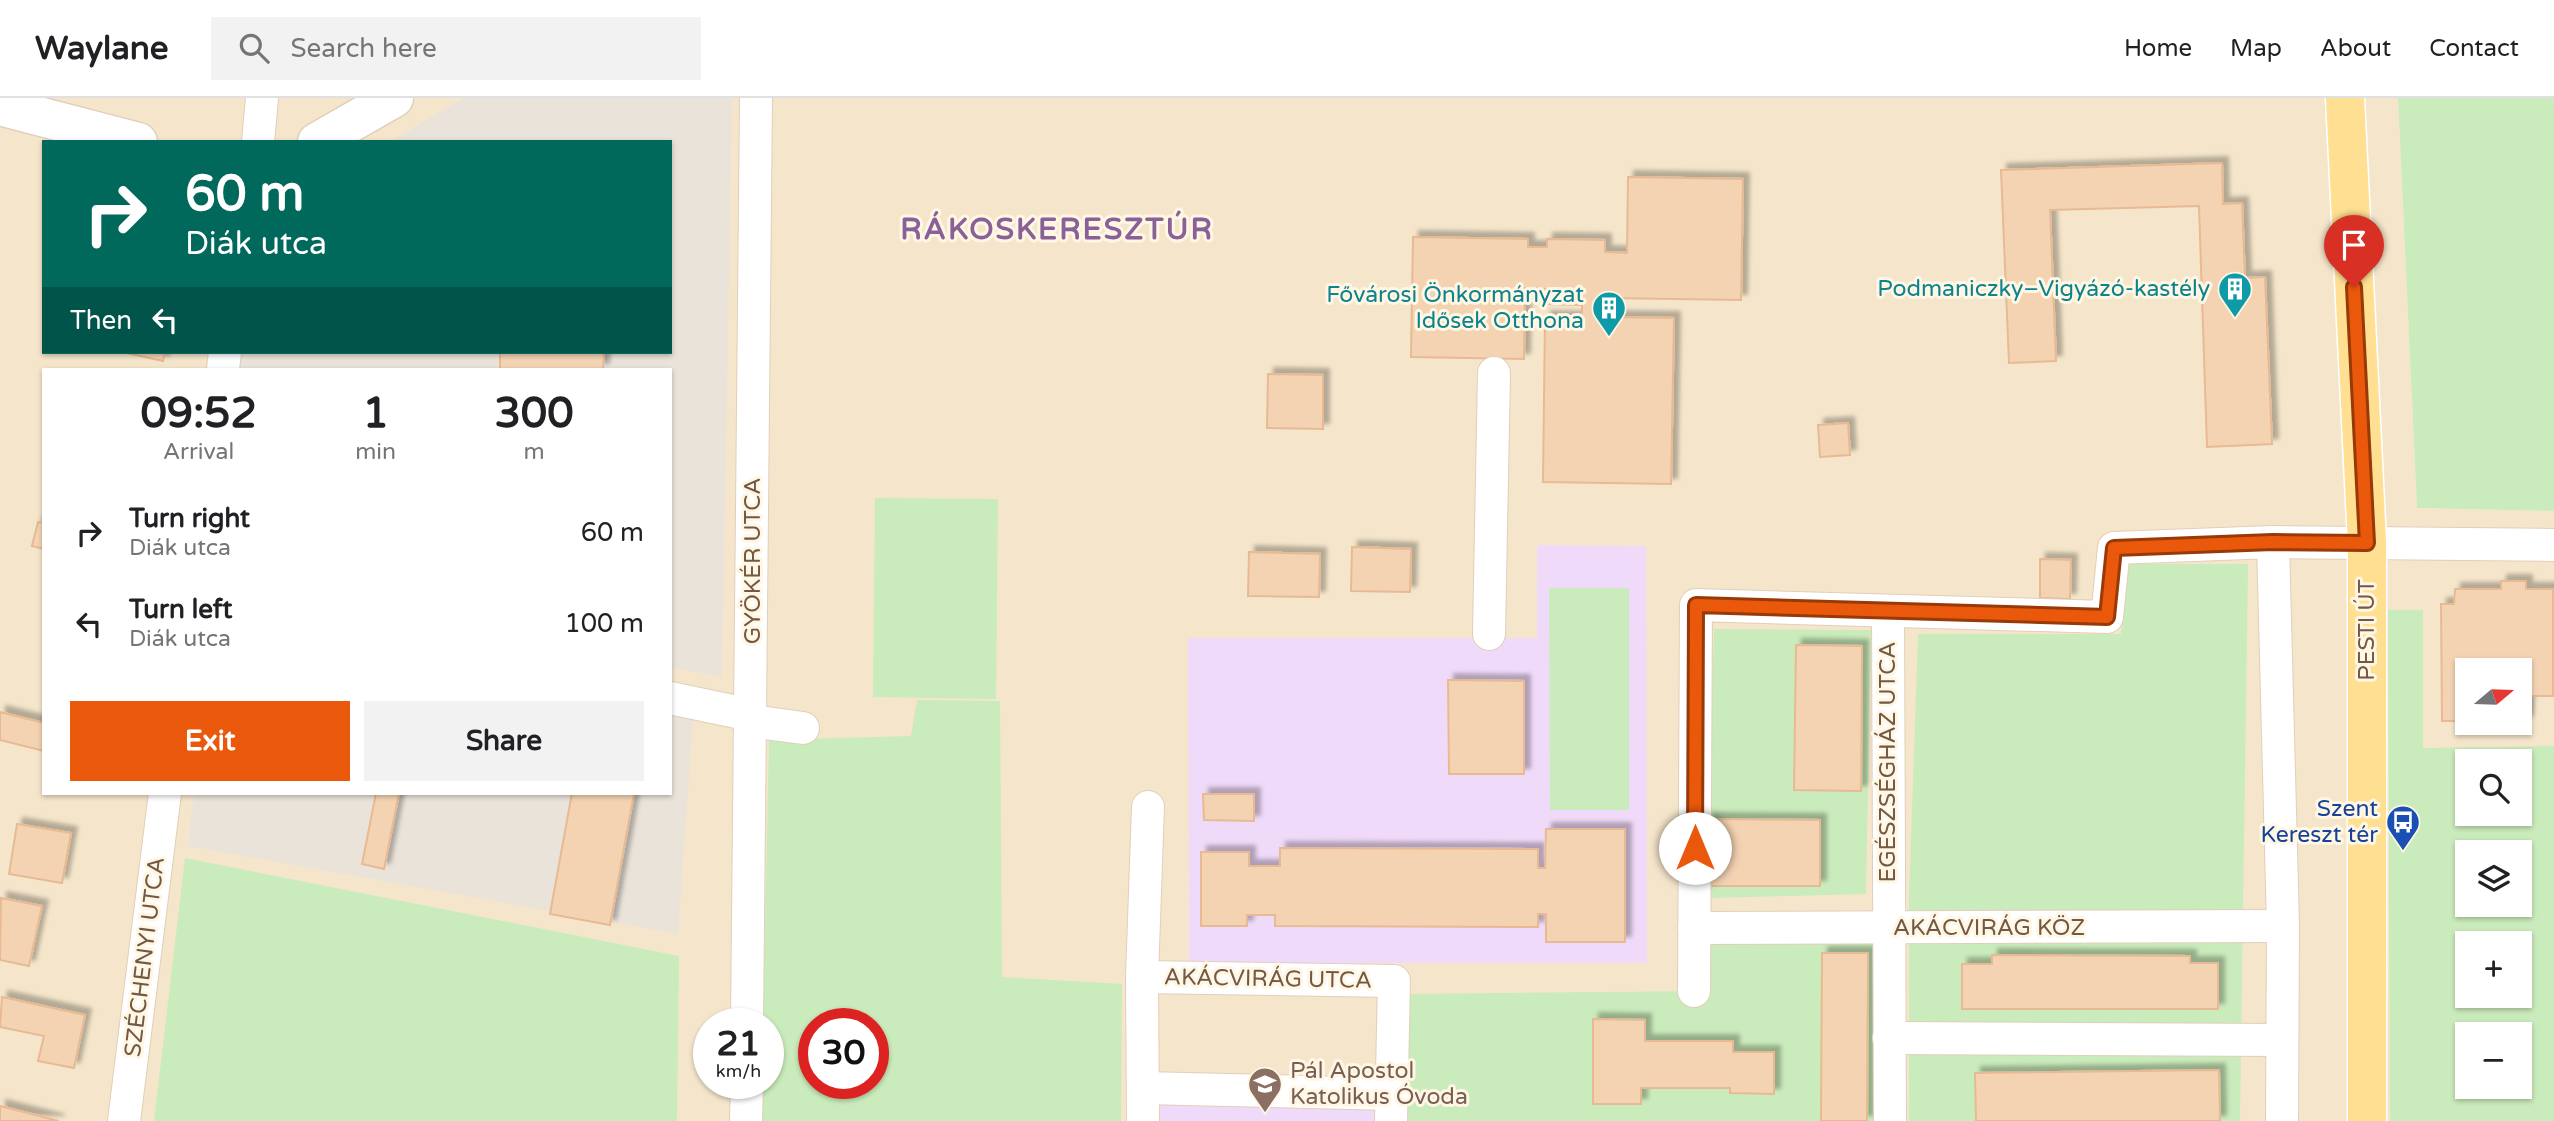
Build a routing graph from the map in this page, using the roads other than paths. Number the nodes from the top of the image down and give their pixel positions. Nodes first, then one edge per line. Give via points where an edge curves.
1 (262, 98) edge
2 (394, 98) edge
3 (756, 98) edge
4 (2345, 98) edge
5 (0, 106) edge
6 (130, 140) edge
7 (258, 140) edge
8 (320, 140) edge
9 (1494, 373) dead end
10 (2273, 542) junction
11 (2367, 543) junction
12 (2554, 545) edge
13 (1888, 612) junction
14 (1489, 634) dead end
15 (672, 698) edge
16 (751, 718) junction
17 (803, 727) dead end
18 (165, 795) edge
19 (1148, 807) dead end
20 (2283, 926) junction
21 (1694, 928) junction
22 (1889, 928) junction
23 (1142, 977) junction
24 (1694, 991) dead end
25 (747, 1008) edge
26 (1889, 1038) junction
27 (2282, 1040) junction
28 (1143, 1088) junction
29 (747, 1099) edge
30 (1392, 1107) edge
31 (124, 1121) edge
32 (746, 1121) edge
33 (1143, 1121) edge
34 (1890, 1121) edge
35 (2281, 1121) edge
36 (2367, 1121) edge

1 - 7 street
2 - 8 street
3 - 16 street, GYÖKÉR UTCA
4 - 11 main road, PESTI ÚT
5 - 6 street
9 - 14 street
10 - 11 street
10 - 13 street via 2114,548 2107,617
10 - 20 street
11 - 12 street
11 - 36 main road, PESTI ÚT
13 - 21 street via 1696,605
13 - 22 street, EGÉSZSÉGHÁZ UTCA
15 - 16 street
16 - 17 street
16 - 25 street, GYÖKÉR UTCA
18 - 31 street, SZÉCHENYI UTCA
19 - 23 street
20 - 22 street, AKÁCVIRÁG KÖZ
20 - 27 street
21 - 22 street, AKÁCVIRÁG KÖZ
21 - 24 street
22 - 26 street, EGÉSZSÉGHÁZ UTCA
23 - 28 street
23 - 30 street, AKÁCVIRÁG UTCA via 1394,981
26 - 27 street
26 - 34 street, EGÉSZSÉGHÁZ UTCA
27 - 35 street
28 - 30 street
28 - 33 street
29 - 32 street

